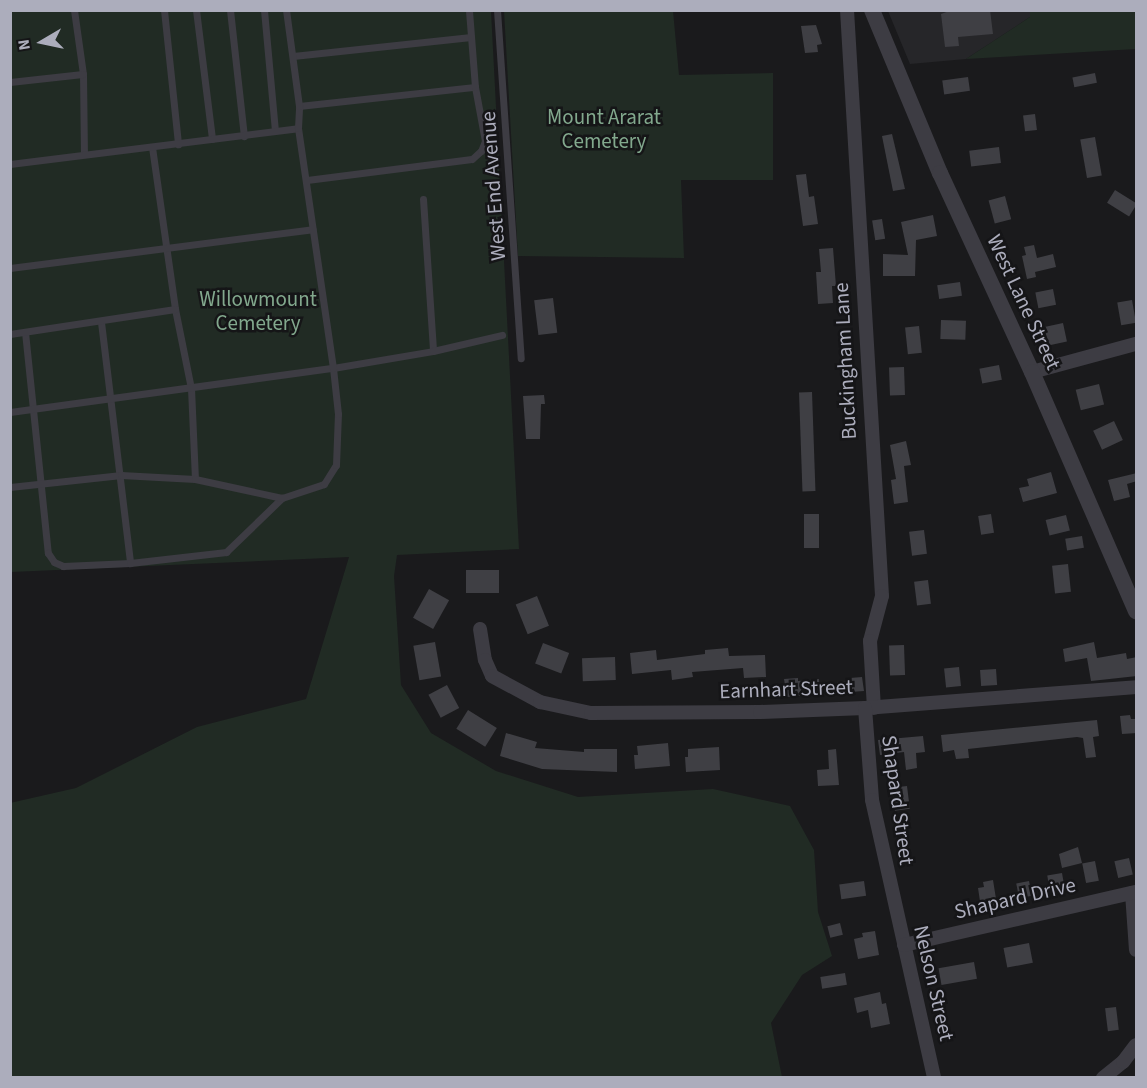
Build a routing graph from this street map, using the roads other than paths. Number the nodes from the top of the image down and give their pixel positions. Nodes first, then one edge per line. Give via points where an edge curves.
1 (74, 10) edge
2 (164, 10) edge
3 (196, 10) edge
4 (230, 10) edge
5 (264, 10) edge
6 (286, 10) edge
7 (469, 10) edge
8 (497, 10) edge
9 (847, 10) edge
10 (872, 10) edge
11 (471, 37) junction
12 (293, 56) junction
13 (83, 74) junction
14 (10, 82) edge
15 (475, 87) junction
16 (299, 106) junction
17 (298, 128) junction
18 (275, 131) junction
19 (244, 136) junction
20 (212, 139) junction
21 (178, 144) junction
22 (152, 147) junction
23 (84, 154) junction
24 (10, 164) edge
25 (308, 180) junction
26 (423, 199) dead end
27 (313, 229) junction
28 (168, 247) junction
29 (10, 268) edge
30 (175, 309) junction
31 (101, 322) junction
32 (25, 332) junction
33 (10, 334) edge
34 (502, 334) dead end
35 (1137, 344) edge
36 (433, 351) junction
37 (521, 358) dead end
38 (333, 368) junction
39 (1032, 372) junction
40 (191, 388) junction
41 (112, 397) junction
42 (34, 409) junction
43 (10, 412) edge
44 (120, 476) junction
45 (195, 479) junction
46 (41, 483) junction
47 (10, 487) edge
48 (282, 498) junction
49 (130, 562) junction
50 (1132, 585) edge
51 (1137, 611) edge
52 (480, 629) dead end
53 (1137, 687) edge
54 (869, 708) junction
55 (1135, 892) edge
56 (892, 897) joint
57 (904, 945) junction
58 (1137, 950) edge
59 (1137, 1045) edge
60 (934, 1077) edge
61 (1103, 1077) edge

1 - 13 lane
2 - 21 lane
3 - 20 lane
4 - 19 lane
5 - 18 lane
6 - 12 lane
7 - 11 lane
8 - 37 lane, West End Avenue
9 - 54 street, Buckingham Lane via 882,596 870,641
10 - 39 street, West Lane Street via 940,173
11 - 12 lane
11 - 15 lane
12 - 16 lane
13 - 14 lane
13 - 23 lane
15 - 16 lane
15 - 25 lane via 485,141 481,152 472,159
16 - 17 lane
17 - 18 lane
17 - 25 lane
18 - 19 lane
19 - 20 lane
20 - 21 lane
21 - 22 lane
22 - 23 lane
22 - 28 lane
23 - 24 lane
25 - 27 lane
26 - 36 lane
27 - 28 lane
27 - 38 lane
28 - 29 lane
28 - 30 lane
30 - 31 lane
30 - 40 lane
31 - 32 lane
31 - 41 lane
32 - 33 lane
32 - 42 lane
34 - 36 lane
35 - 39 street
36 - 38 lane
38 - 40 lane
38 - 48 lane via 338,414 336,465 324,484
39 - 50 street, West Lane Street
40 - 41 lane
40 - 45 lane
41 - 42 lane
41 - 44 lane
42 - 43 lane
42 - 46 lane
44 - 45 lane
44 - 46 lane
44 - 49 lane
45 - 48 lane
46 - 47 lane
46 - 49 lane via 48,553 54,561 63,566
48 - 49 lane via 226,552
50 - 51 street, West Lane Street
52 - 54 street, Earnhart Street via 492,676 540,702 591,713
53 - 54 street, Earnhart Street
54 - 56 street, Shapard Street via 872,800
55 - 57 street, Shapard Drive
55 - 58 street
56 - 57 street, Nelson Street
57 - 60 street, Nelson Street
59 - 61 street

